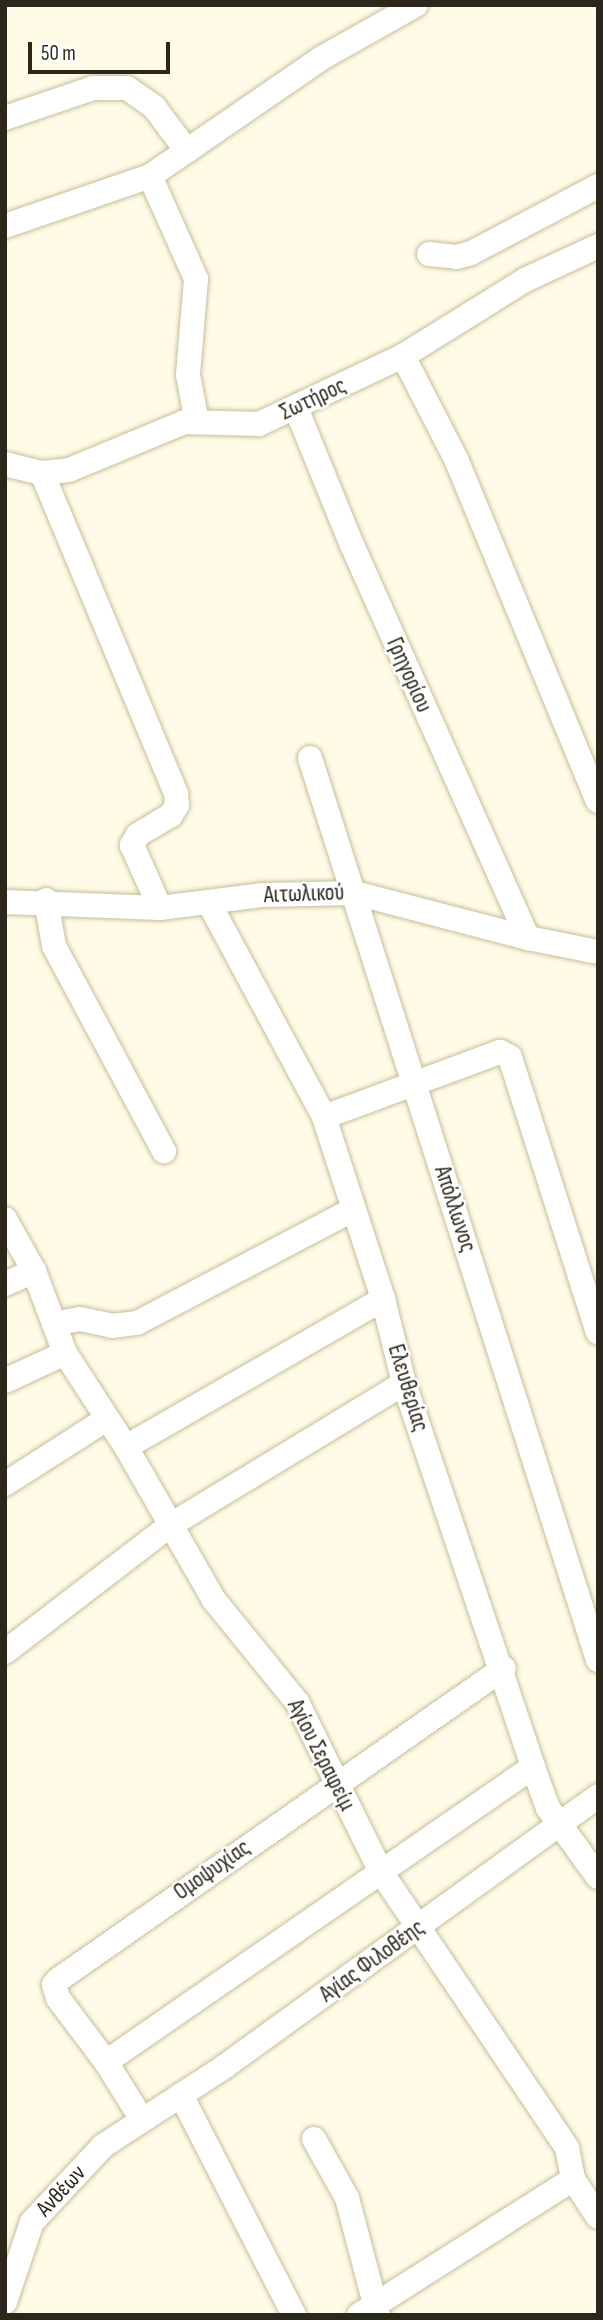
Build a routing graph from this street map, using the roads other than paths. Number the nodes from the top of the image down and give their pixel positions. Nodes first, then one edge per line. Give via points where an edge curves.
1 (416, 5) edge
2 (5, 118) edge
3 (187, 151) junction
4 (150, 176) junction
5 (598, 186) edge
6 (5, 226) edge
7 (598, 246) edge
8 (429, 254) dead end
9 (403, 356) junction
10 (296, 408) junction
11 (197, 422) junction
12 (5, 464) edge
13 (42, 473) junction
14 (310, 758) dead end
15 (598, 801) edge
16 (355, 892) junction
17 (46, 900) junction
18 (5, 902) edge
19 (209, 903) junction
20 (160, 908) junction
21 (528, 939) junction
22 (595, 958) edge
23 (415, 1081) junction
24 (324, 1117) junction
25 (164, 1152) dead end
26 (354, 1209) junction
27 (5, 1219) edge
28 (34, 1271) junction
29 (5, 1284) edge
30 (383, 1299) junction
31 (54, 1324) junction
32 (598, 1332) edge
33 (65, 1353) junction
34 (5, 1381) edge
35 (404, 1384) junction
36 (105, 1420) junction
37 (126, 1447) junction
38 (5, 1484) edge
39 (169, 1526) junction
40 (5, 1652) edge
41 (598, 1660) edge
42 (504, 1668) junction
43 (533, 1767) junction
44 (335, 1783) junction
45 (598, 1796) edge
46 (558, 1822) junction
47 (381, 1872) junction
48 (598, 1877) edge
49 (417, 1928) junction
50 (106, 2062) junction
51 (181, 2095) junction
52 (131, 2124) junction
53 (314, 2139) dead end
54 (573, 2179) junction
55 (598, 2217) edge
56 (5, 2302) edge
57 (370, 2312) edge
58 (294, 2315) edge

1 - 3 street via 320,59
2 - 3 street via 93,88 127,88 154,107
3 - 4 street
4 - 6 street
4 - 11 street via 198,293 188,375
5 - 8 street via 471,253 457,257
7 - 9 street, Σωτήρος via 525,280
9 - 10 street, Σωτήρος
9 - 15 street via 456,459
10 - 11 street, Σωτήρος via 259,424
10 - 21 street, Γρηγορίου via 373,595
11 - 13 street, Σωτήρος via 185,422 69,470
12 - 13 street, Σωτήρος
13 - 20 street via 176,794 177,805 171,815 138,835 132,845
14 - 16 street, Απόλλωνος
16 - 19 street, Αιτωλικού via 263,894
16 - 21 street, Αιτωλικού
16 - 23 street, Απόλλωνος
17 - 18 street, Αιτωλικού
17 - 20 street, Αιτωλικού via 96,909
17 - 25 street via 54,946
19 - 20 street, Αιτωλικού
19 - 24 street, Ελευθερίας
21 - 22 street, Αιτωλικού
23 - 24 street
23 - 32 street via 500,1052 510,1057
23 - 41 street, Απόλλωνος
24 - 26 street, Ελευθερίας
26 - 30 street, Ελευθερίας
26 - 31 street via 137,1323 112,1326 79,1319
27 - 28 street, Αγίου Σεραφείμ
28 - 29 street
28 - 31 street, Αγίου Σεραφείμ
30 - 35 street, Ελευθερίας
30 - 37 street
31 - 33 street, Αγίου Σεραφείμ
33 - 34 street
33 - 36 street, Αγίου Σεραφείμ
35 - 39 street
35 - 42 street, Ελευθερίας
36 - 37 street, Αγίου Σεραφείμ
36 - 38 street
37 - 39 street, Αγίου Σεραφείμ
39 - 40 street
39 - 44 street, Αγίου Σεραφείμ via 214,1600 297,1702
42 - 43 street, Ελευθερίας
42 - 44 street, Ομοψυχίας
43 - 46 street, Ελευθερίας
43 - 47 street
44 - 47 street, Αγίου Σεραφείμ
44 - 50 street, Ομοψυχίας via 58,1980 54,1985 58,1998
45 - 46 street, Αγίας Φιλοθέης
46 - 48 street, Ελευθερίας
46 - 49 street, Αγίας Φιλοθέης
47 - 49 street, Αγίου Σεραφείμ
47 - 50 street
49 - 51 street, Αγίας Φιλοθέης
49 - 54 street, Αγίου Σεραφείμ via 567,2148
50 - 52 street, Ομοψυχίας
51 - 52 street, Αγίας Φιλοθέης
51 - 58 street
52 - 56 street, Ανθέων via 32,2222
53 - 57 street via 346,2198
54 - 55 street, Αγίου Σεραφείμ
54 - 57 street

